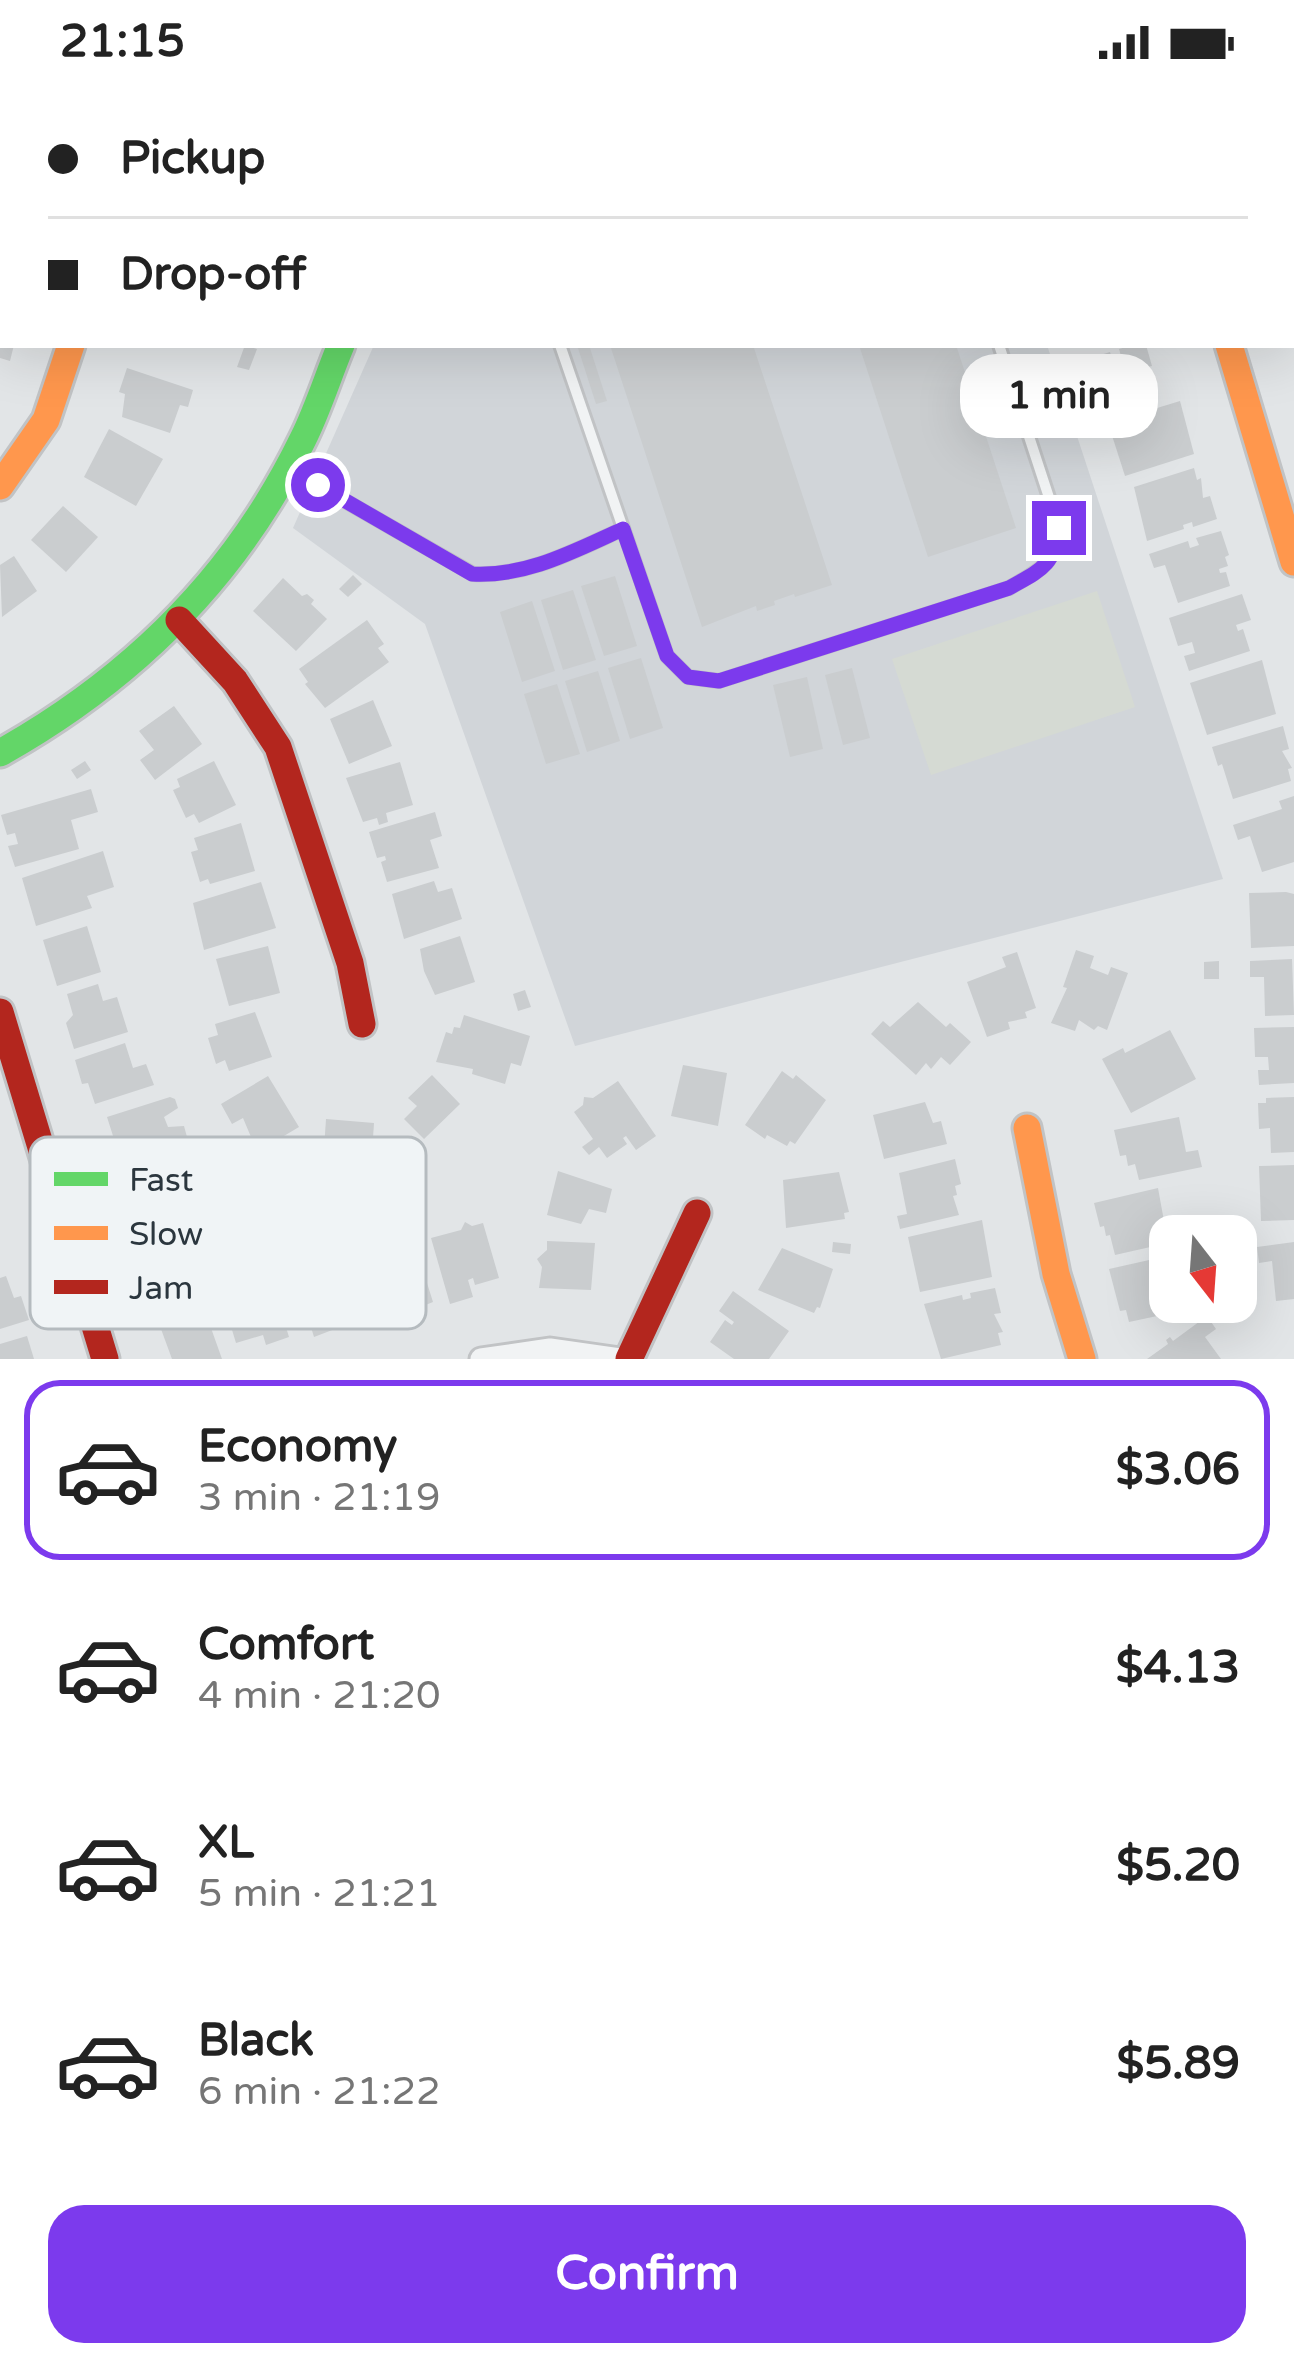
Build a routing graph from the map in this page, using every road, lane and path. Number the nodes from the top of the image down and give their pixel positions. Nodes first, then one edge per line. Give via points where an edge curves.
1 (70, 348) edge
2 (339, 348) edge
3 (561, 348) edge
4 (1000, 348) edge
5 (1230, 348) edge
6 (288, 469) junction
7 (0, 486) edge
8 (623, 529) junction
9 (1294, 562) edge
10 (178, 620) junction
11 (0, 753) edge
12 (0, 1012) edge
13 (362, 1024) dead end
14 (1027, 1127) dead end
15 (38, 1137) edge
16 (697, 1213) dead end
17 (96, 1329) edge
18 (105, 1359) edge
19 (482, 1359) edge
20 (624, 1359) edge
21 (1082, 1359) edge

1 - 7 street via 53,408
2 - 6 street
3 - 8 lane
4 - 8 lane via 1059,528 1055,555 1009,588 719,681 688,677 667,656
5 - 9 street
6 - 8 lane via 472,574 531,568
6 - 10 street via 235,552
10 - 11 street via 83,704
10 - 13 street via 235,681 278,747 350,963
12 - 15 street
14 - 21 street via 1041,1214
16 - 20 street
17 - 18 street
19 - 20 street via 550,1349

